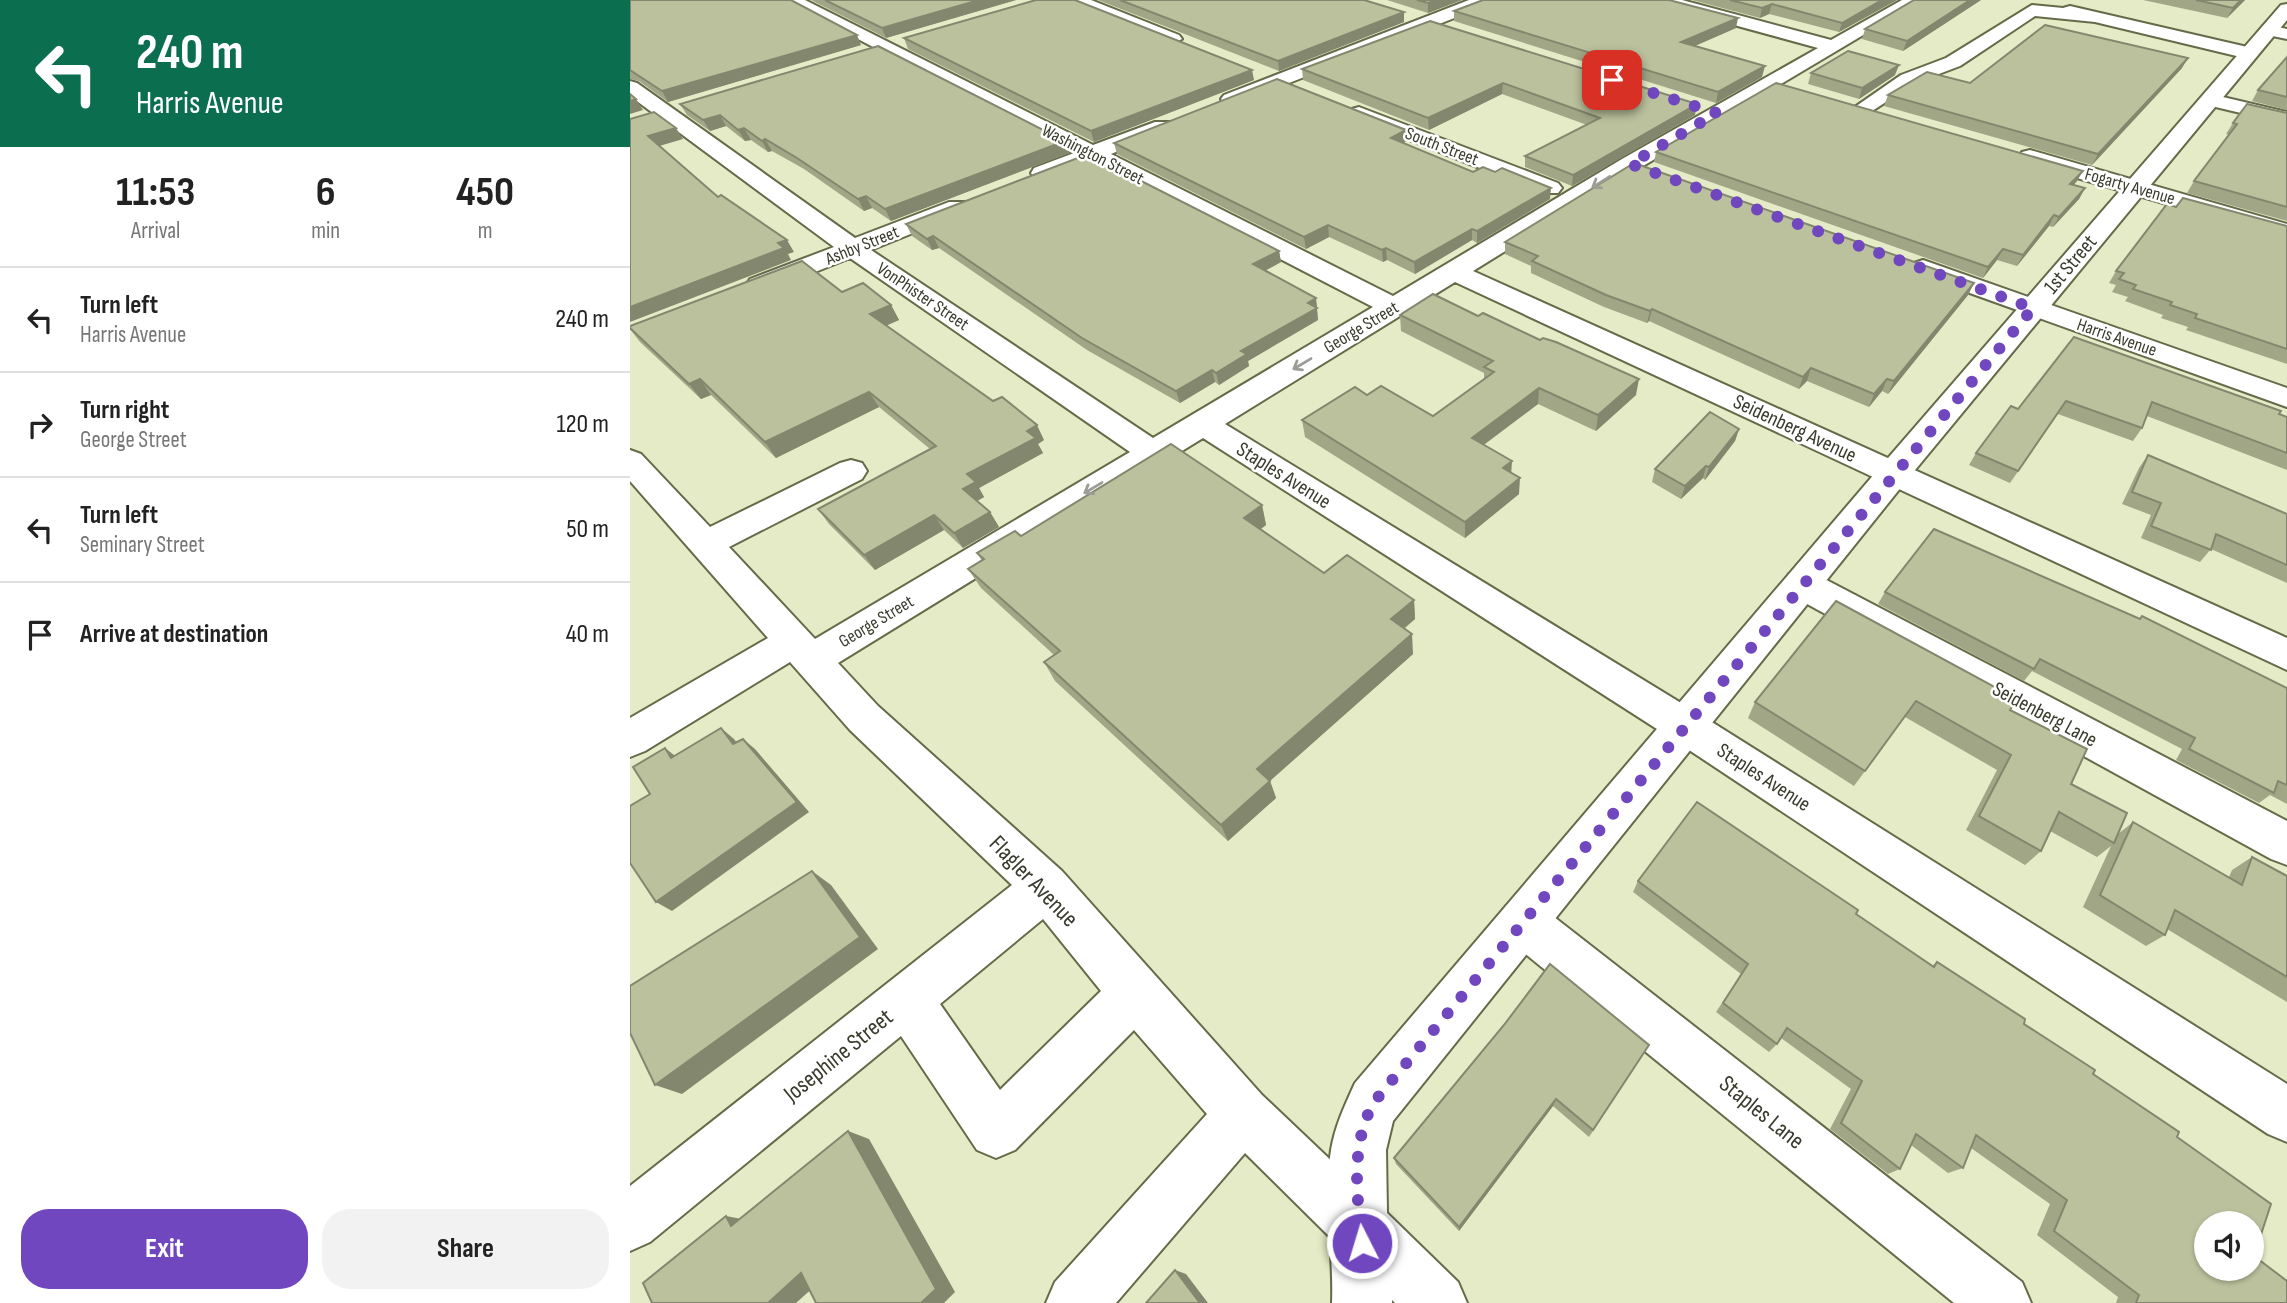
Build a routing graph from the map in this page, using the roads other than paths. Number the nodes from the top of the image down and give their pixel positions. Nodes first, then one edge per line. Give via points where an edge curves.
1 (792, 0) edge
2 (1076, 0) edge
3 (1484, 0) edge
4 (1663, 0) edge
5 (1914, 0) edge
6 (2045, 0) edge
7 (1395, 11) edge
8 (2094, 17) junction
9 (1429, 22) junction
10 (1455, 30) edge
11 (2273, 31) edge
12 (909, 39) edge
13 (1189, 46) edge
14 (1832, 46) junction
15 (882, 47) junction
16 (856, 54) edge
17 (1252, 71) edge
18 (1277, 81) junction
19 (1771, 83) junction
20 (630, 87) edge
21 (1303, 91) edge
22 (1797, 91) edge
23 (2210, 100) junction
24 (1836, 102) edge
25 (691, 104) edge
26 (1215, 105) edge
27 (1691, 105) edge
28 (1342, 106) edge
29 (1862, 109) junction
30 (1717, 113) junction
31 (653, 116) junction
32 (1888, 117) edge
33 (2287, 118) edge
34 (1178, 120) edge
35 (2006, 150) edge
36 (1092, 153) junction
37 (1630, 164) junction
38 (1656, 173) edge
39 (1016, 183) edge
40 (2135, 187) junction
41 (978, 198) edge
42 (1575, 198) junction
43 (2287, 232) edge
44 (852, 248) junction
45 (1902, 261) edge
46 (1454, 272) junction
47 (741, 292) edge
48 (1394, 307) junction
49 (2033, 308) junction
50 (2287, 398) edge
51 (1202, 423) junction
52 (1152, 452) junction
53 (630, 461) edge
54 (851, 471) dead end
55 (1894, 473) junction
56 (705, 544) junction
57 (1802, 584) junction
58 (802, 651) junction
59 (2287, 655) edge
60 (1685, 726) junction
61 (630, 739) edge
62 (2287, 844) edge
63 (1046, 887) junction
64 (1523, 922) junction
65 (1135, 993) junction
66 (907, 1000) junction
67 (1243, 1114) junction
68 (2287, 1115) edge
69 (630, 1222) edge
70 (1360, 1227) junction
71 (1076, 1303) edge
72 (1362, 1303) edge
73 (1437, 1303) edge
74 (2001, 1303) edge

1 - 15 street, Washington Street
2 - 13 street
3 - 9 street
4 - 14 street
5 - 14 street, George Street
6 - 8 street
7 - 9 street
8 - 11 street
8 - 29 street via 2032,10 1953,62 1908,79
9 - 10 street
9 - 18 street
11 - 23 street, 1st Street
12 - 15 street
14 - 19 street, George Street
15 - 16 street
15 - 36 street, Washington Street
17 - 18 street
18 - 21 street
18 - 26 street
19 - 22 street
19 - 30 street, George Street
20 - 31 street, VonPhister Street
23 - 33 street
23 - 40 street, 1st Street
24 - 29 street
25 - 31 street
27 - 30 street
28 - 42 street, South Street
29 - 32 street
30 - 37 street, George Street
31 - 44 street, VonPhister Street
34 - 36 street
35 - 40 street, Fogarty Avenue
36 - 39 street
36 - 48 street, Washington Street
37 - 38 street
37 -> 42 street, George Street
40 - 43 street, Fogarty Avenue
40 - 49 street, 1st Street
41 - 44 street, Ashby Street
42 - 46 street, George Street
44 - 47 street, Ashby Street
44 - 52 street, VonPhister Street
45 - 49 street, Harris Avenue
46 - 48 street, George Street
46 - 55 street, Seidenberg Avenue
48 -> 51 street, George Street
49 - 50 street, Harris Avenue
49 - 55 street, 1st Street
51 - 52 street, George Street
51 - 60 street, Staples Avenue
52 -> 58 street, George Street
53 - 56 street, Flagler Avenue
54 - 56 street
55 - 57 street, 1st Street
55 - 59 street, Seidenberg Avenue
56 - 58 street, Flagler Avenue
57 - 60 street, 1st Street
57 - 62 street, Seidenberg Lane
58 - 61 street, George Street
58 - 63 street, Flagler Avenue via 864,718
60 - 64 street, 1st Street
60 - 68 street, Staples Avenue
63 - 65 street, Flagler Avenue
63 - 66 street, Josephine Street
64 - 70 street, 1st Street via 1370,1109 1358,1152
64 - 74 street, Staples Lane
65 - 66 street via 996,1130
65 - 67 street, Flagler Avenue
66 - 69 street, Josephine Street
67 - 70 street, Flagler Avenue
67 - 71 street
70 - 72 street, 1st Street
70 - 73 street, Flagler Avenue

